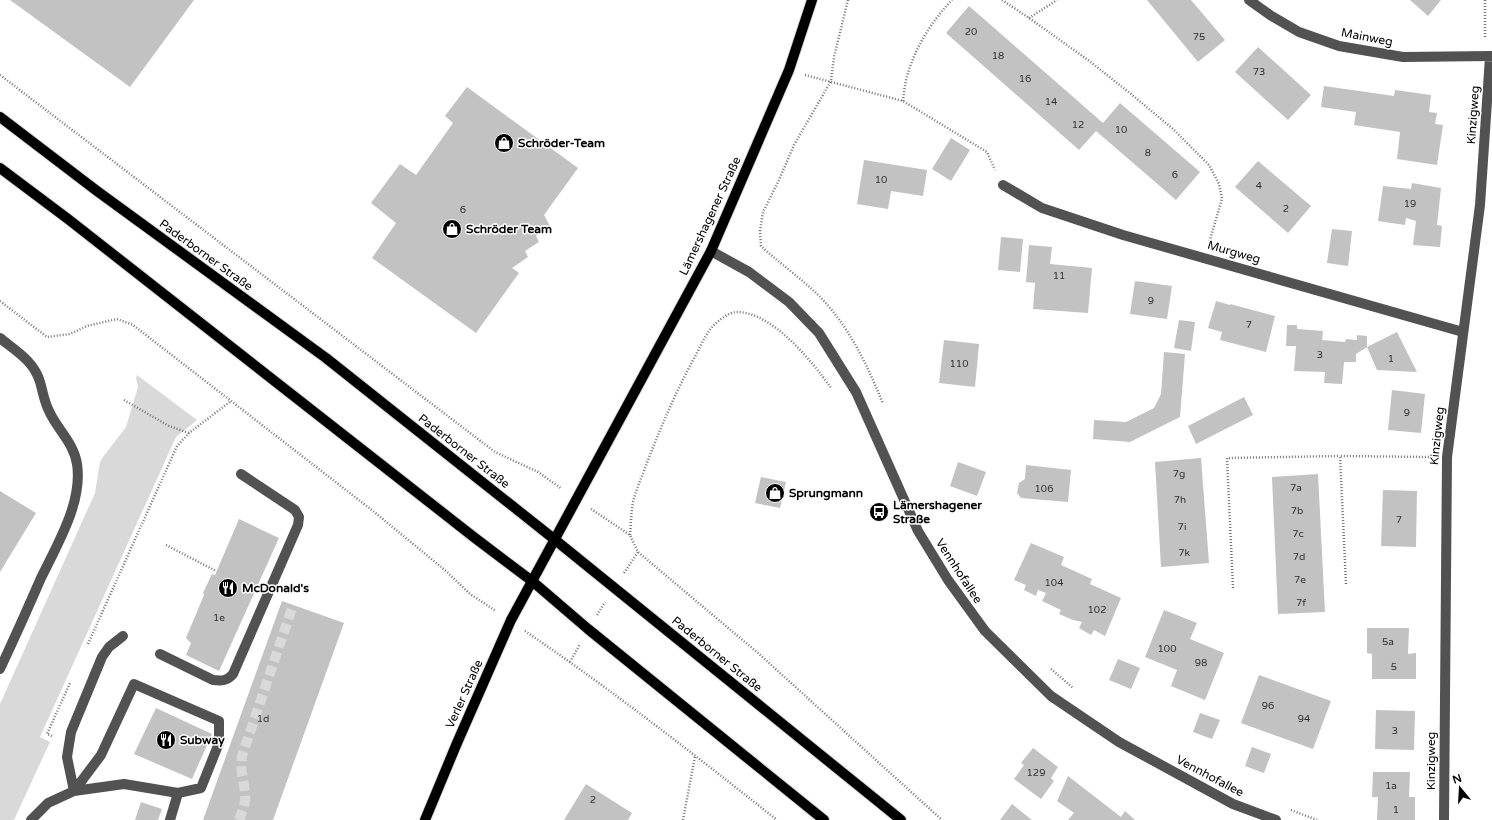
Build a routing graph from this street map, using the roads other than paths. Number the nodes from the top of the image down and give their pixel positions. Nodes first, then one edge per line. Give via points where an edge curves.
1 (812, 0) edge
2 (1249, 0) edge
3 (1491, 57) edge
4 (0, 117) edge
5 (0, 168) edge
6 (1003, 185) road end
7 (711, 250) junction
8 (1463, 332) junction
9 (0, 338) edge
10 (241, 474) dead end
11 (554, 539) junction
12 (532, 581) junction
13 (123, 636) dead end
14 (160, 654) dead end
15 (0, 669) edge
16 (74, 791) junction
17 (178, 793) junction
18 (31, 820) edge
19 (170, 820) edge
20 (425, 820) edge
21 (824, 820) edge
22 (901, 820) edge
23 (1276, 820) edge
24 (1444, 820) edge

1 - 7 main road, Lämershagener Straße via 789,70
2 - 3 street, Mainweg via 1299,32 1339,46 1403,57
3 - 8 street, Kinzigweg via 1480,205
4 - 11 main road, Paderborner Straße via 326,358
5 - 12 main road
6 - 8 street, Murgweg via 1042,208 1123,235
7 - 11 main road, Lämershagener Straße
7 - 23 street, Vennhofallee via 749,272 789,302 819,333 856,392 918,531 984,632 1051,696 1119,742 1233,804
8 - 24 street, Kinzigweg via 1447,457
9 - 15 street via 27,359 35,369 44,402 74,451 78,486 63,530
10 - 14 street via 295,510 299,517 298,525 233,674 229,679 213,680
11 - 12 main road, Lämershagener Straße
11 - 22 main road, Paderborner Straße
12 - 20 main road, Verler Straße via 510,620
12 - 21 main road
13 - 16 street via 102,657 71,732 68,757
16 - 17 street via 124,784
16 - 17 street via 101,755 134,684 219,722 219,743 201,788
16 - 18 street via 48,803
17 - 19 street

